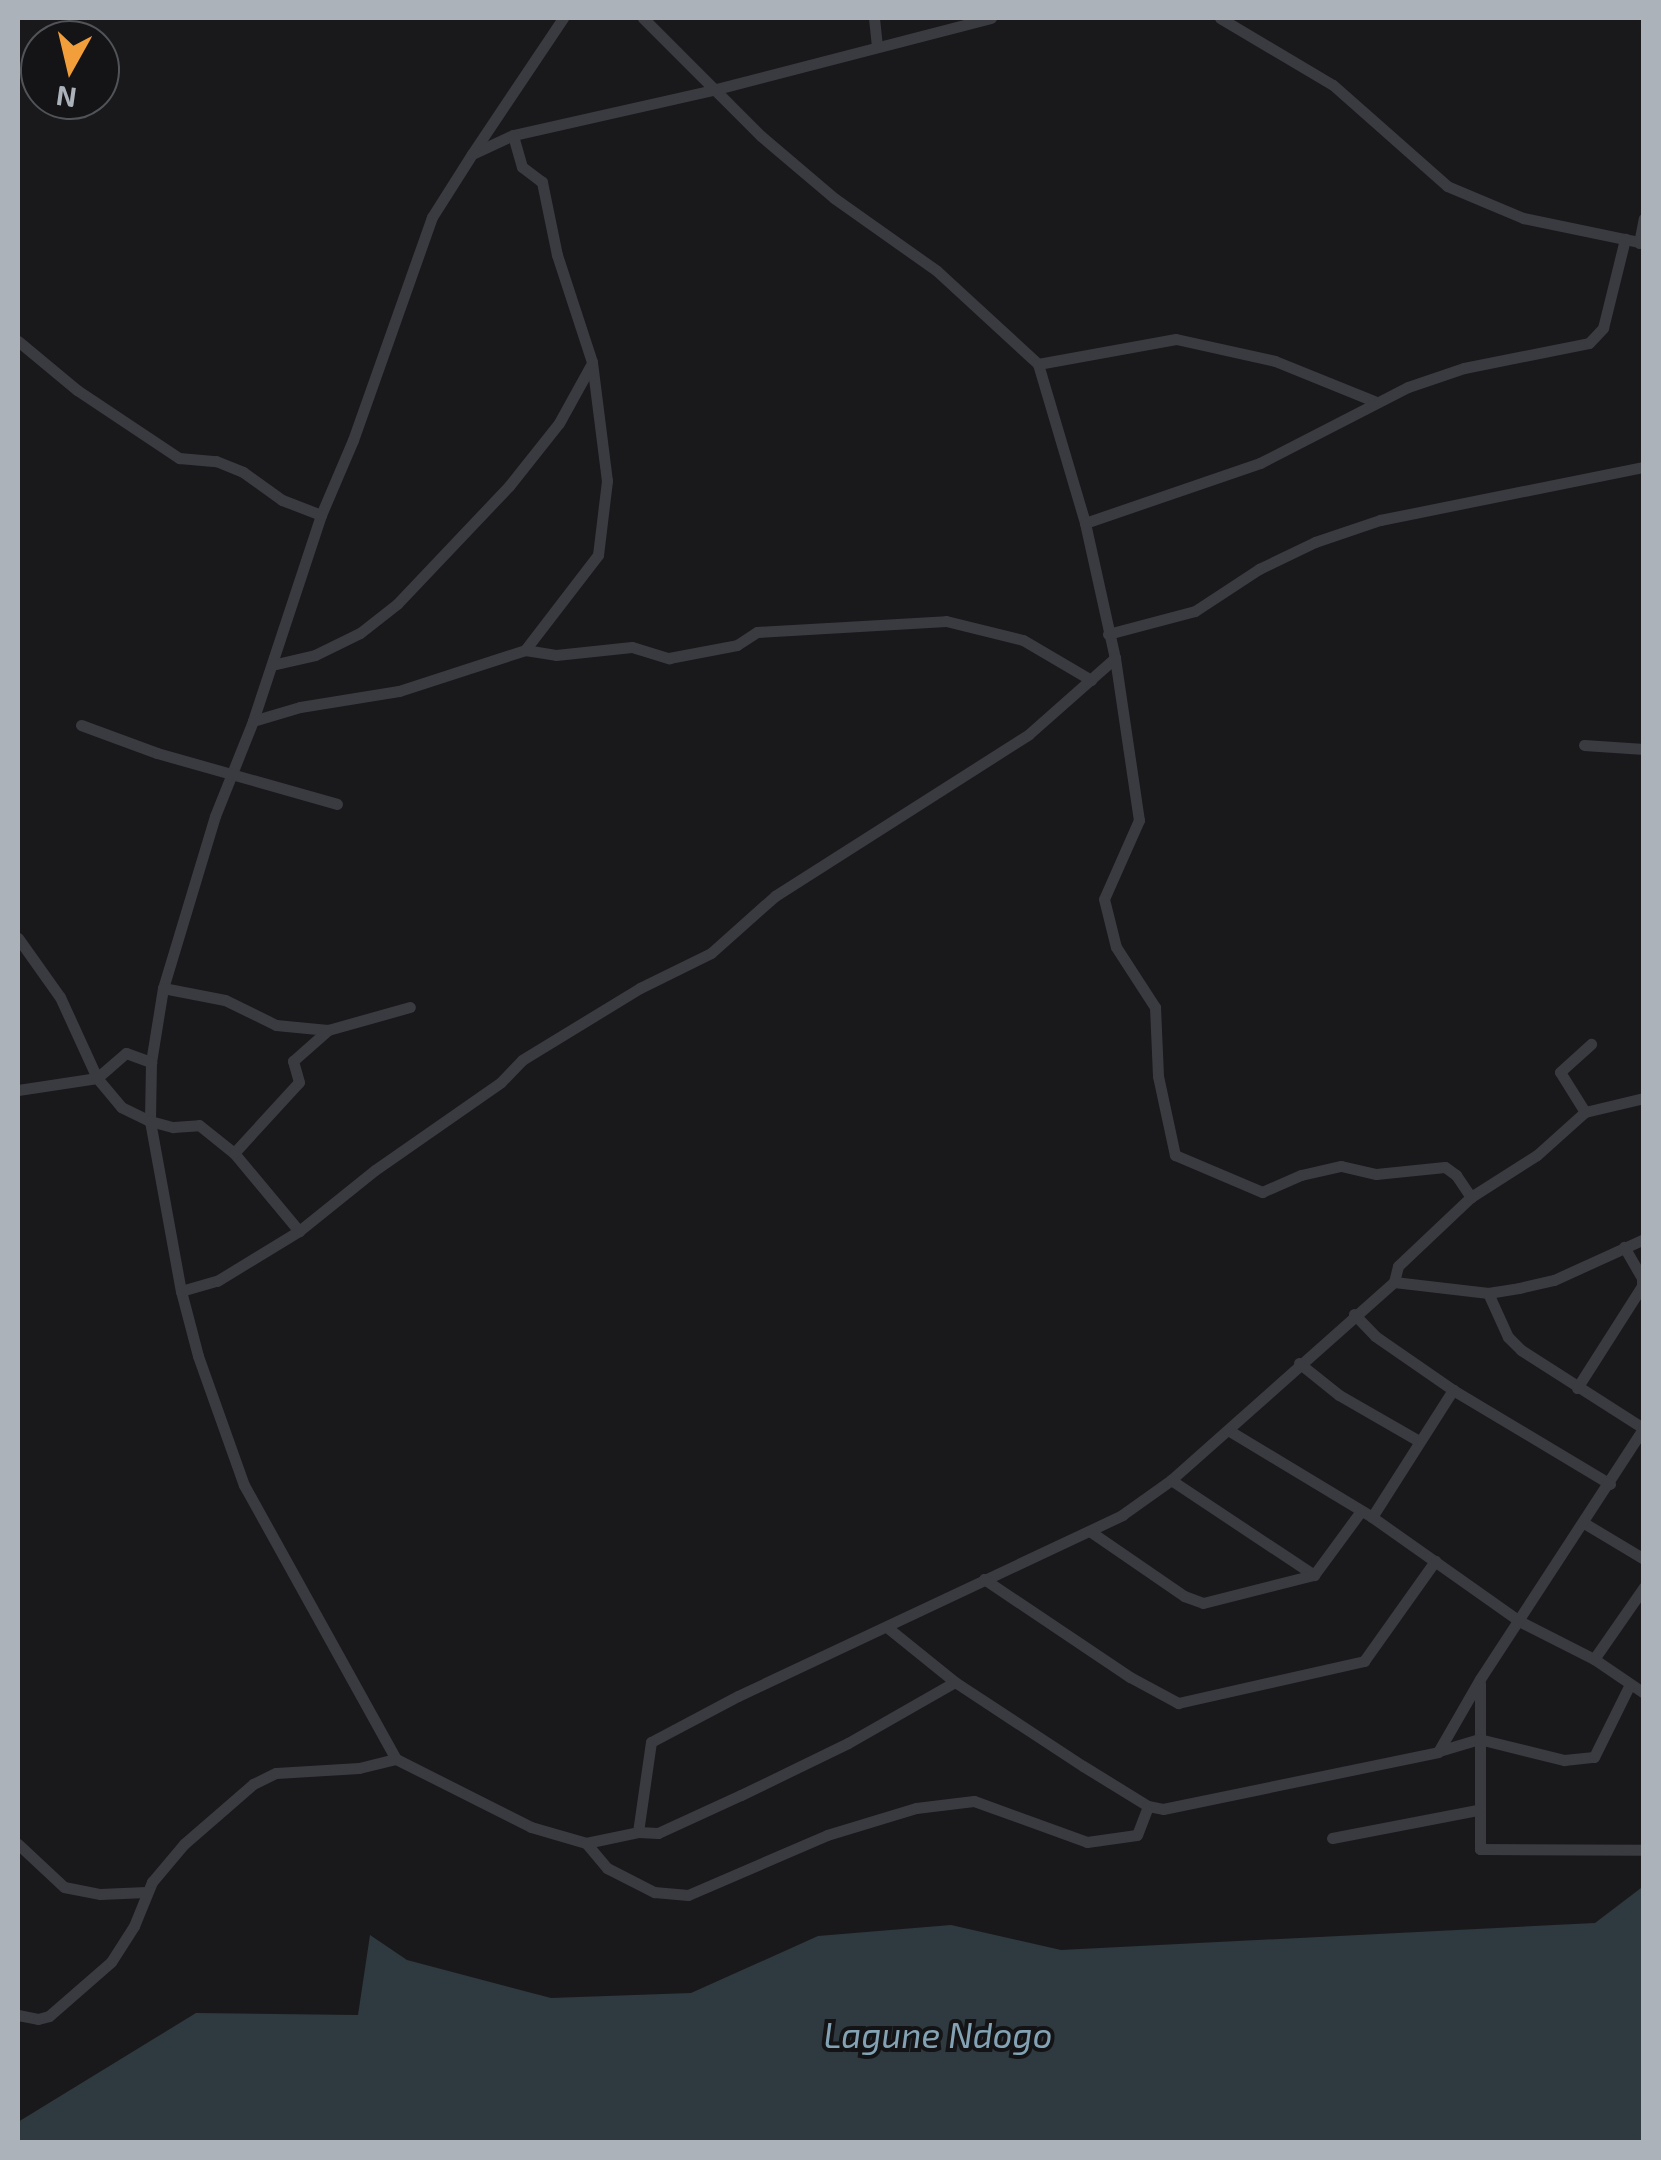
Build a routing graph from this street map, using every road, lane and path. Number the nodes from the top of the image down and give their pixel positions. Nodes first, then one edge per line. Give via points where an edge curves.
1 (562, 18) edge
2 (643, 18) edge
3 (874, 18) edge
4 (991, 18) edge
5 (1220, 18) edge
6 (877, 48) junction
7 (713, 90) junction
8 (513, 135) junction
9 (472, 154) junction
10 (1644, 218) edge
11 (1625, 239) junction
12 (1641, 243) edge
13 (18, 341) edge
14 (592, 362) junction
15 (1038, 364) junction
16 (1374, 401) junction
17 (1644, 467) edge
18 (321, 515) junction
19 (1084, 523) junction
20 (1108, 634) junction
21 (526, 650) junction
22 (1115, 658) junction
23 (272, 664) junction
24 (1090, 680) junction
25 (253, 721) junction
26 (81, 725) dead end
27 (1584, 745) dead end
28 (1644, 749) edge
29 (232, 772) junction
30 (337, 804) dead end
31 (18, 938) edge
32 (163, 988) junction
33 (410, 1007) dead end
34 (328, 1030) junction
35 (1591, 1044) dead end
36 (151, 1062) junction
37 (97, 1078) junction
38 (18, 1090) edge
39 (1644, 1098) edge
40 (1586, 1112) junction
41 (150, 1121) junction
42 (234, 1154) junction
43 (1471, 1197) junction
44 (299, 1231) junction
45 (1644, 1239) edge
46 (1624, 1247) junction
47 (1394, 1282) junction
48 (181, 1290) junction
49 (1488, 1293) junction
50 (1354, 1314) junction
51 (1299, 1363) junction
52 (1577, 1388) junction
53 (1453, 1390) junction
54 (1643, 1428) edge
55 (1228, 1430) junction
56 (1419, 1441) junction
57 (1171, 1480) junction
58 (1610, 1484) junction
59 (1367, 1514) junction
60 (1584, 1524) junction
61 (1091, 1532) junction
62 (1644, 1560) edge
63 (1435, 1561) junction
64 (1314, 1575) junction
65 (984, 1579) junction
66 (1644, 1587) edge
67 (1521, 1622) junction
68 (888, 1628) junction
69 (1594, 1659) junction
70 (1480, 1679) junction
71 (955, 1682) junction
72 (1639, 1686) edge
73 (1479, 1739) junction
74 (1438, 1752) junction
75 (396, 1759) junction
76 (1148, 1806) junction
77 (1477, 1810) junction
78 (638, 1832) junction
79 (1332, 1838) dead end
80 (586, 1843) junction
81 (18, 1844) edge
82 (1644, 1850) edge
83 (146, 1892) junction
84 (18, 2016) edge

1 - 9 street
2 - 7 street
3 - 6 street
4 - 6 street
5 - 11 street via 1333,85 1447,186 1524,218
6 - 7 street
7 - 8 street
7 - 15 street via 834,198 937,271
8 - 9 street
8 - 14 street via 522,167 542,182 557,255
9 - 18 street via 420,241
10 - 12 street
11 - 12 street
11 - 16 street via 1603,328 1589,343 1464,368
13 - 18 street via 179,458 230,466 282,500
14 - 21 street via 607,481 602,540 598,555
14 - 23 street via 559,423 509,486 397,604 315,655
15 - 16 street via 1176,340 1276,361
15 - 19 street
16 - 19 street via 1260,463
17 - 20 street via 1380,520 1315,542 1195,612
18 - 23 street
19 - 20 street
20 - 22 street
21 - 24 street via 556,655 632,647 669,658 738,645 756,632 946,621 1023,640
21 - 25 street via 399,692
22 - 24 street
22 - 43 street via 1139,820 1104,900 1116,947 1154,1006 1158,1076 1176,1154 1262,1192 1341,1166 1376,1174 1444,1166
23 - 25 street
24 - 44 street via 1018,741 775,896 711,952 522,1060
25 - 29 street
26 - 29 street
27 - 28 street
29 - 30 street
29 - 32 street
31 - 37 street via 60,997
32 - 34 street via 224,1000 276,1025
32 - 36 street
33 - 34 street
34 - 42 street via 293,1061 299,1082
35 - 40 street via 1560,1072
36 - 37 street via 126,1053
36 - 41 street
37 - 38 street
37 - 41 street via 122,1107
39 - 40 street
40 - 43 street via 1538,1155
41 - 42 street via 199,1125
41 - 48 street
42 - 44 street
43 - 47 street via 1398,1266
44 - 48 street via 217,1281
45 - 46 street
46 - 49 street via 1554,1280
46 - 52 street via 1642,1286
47 - 49 street
47 - 50 street
48 - 75 street via 244,1486
49 - 52 street via 1508,1337
50 - 51 street
50 - 53 street
51 - 55 street
51 - 56 street
52 - 54 street
53 - 56 street
53 - 58 street
54 - 58 street
55 - 57 street
55 - 59 street
56 - 59 street
57 - 61 street
57 - 64 street
58 - 60 street
59 - 63 street
59 - 64 street
60 - 62 street
60 - 67 street
61 - 64 street via 1204,1603
61 - 65 street
63 - 65 street via 1364,1661 1178,1703
63 - 67 street
65 - 68 street
66 - 69 street
67 - 69 street
67 - 70 street
68 - 71 street
68 - 78 street via 651,1742
69 - 72 street
70 - 73 street
70 - 74 street
71 - 76 street
71 - 78 street via 726,1802 658,1833
72 - 73 street via 1594,1757 1564,1760
73 - 74 street
73 - 77 street
74 - 76 street via 1163,1809
75 - 80 street via 530,1827
75 - 83 street via 276,1772 184,1844
76 - 80 street via 1137,1836 1087,1842 974,1801 916,1808 827,1835 688,1895 654,1892 607,1868
77 - 79 street
77 - 82 street via 1480,1849
78 - 80 street
81 - 83 street via 64,1887
83 - 84 street via 111,1962 49,2016

